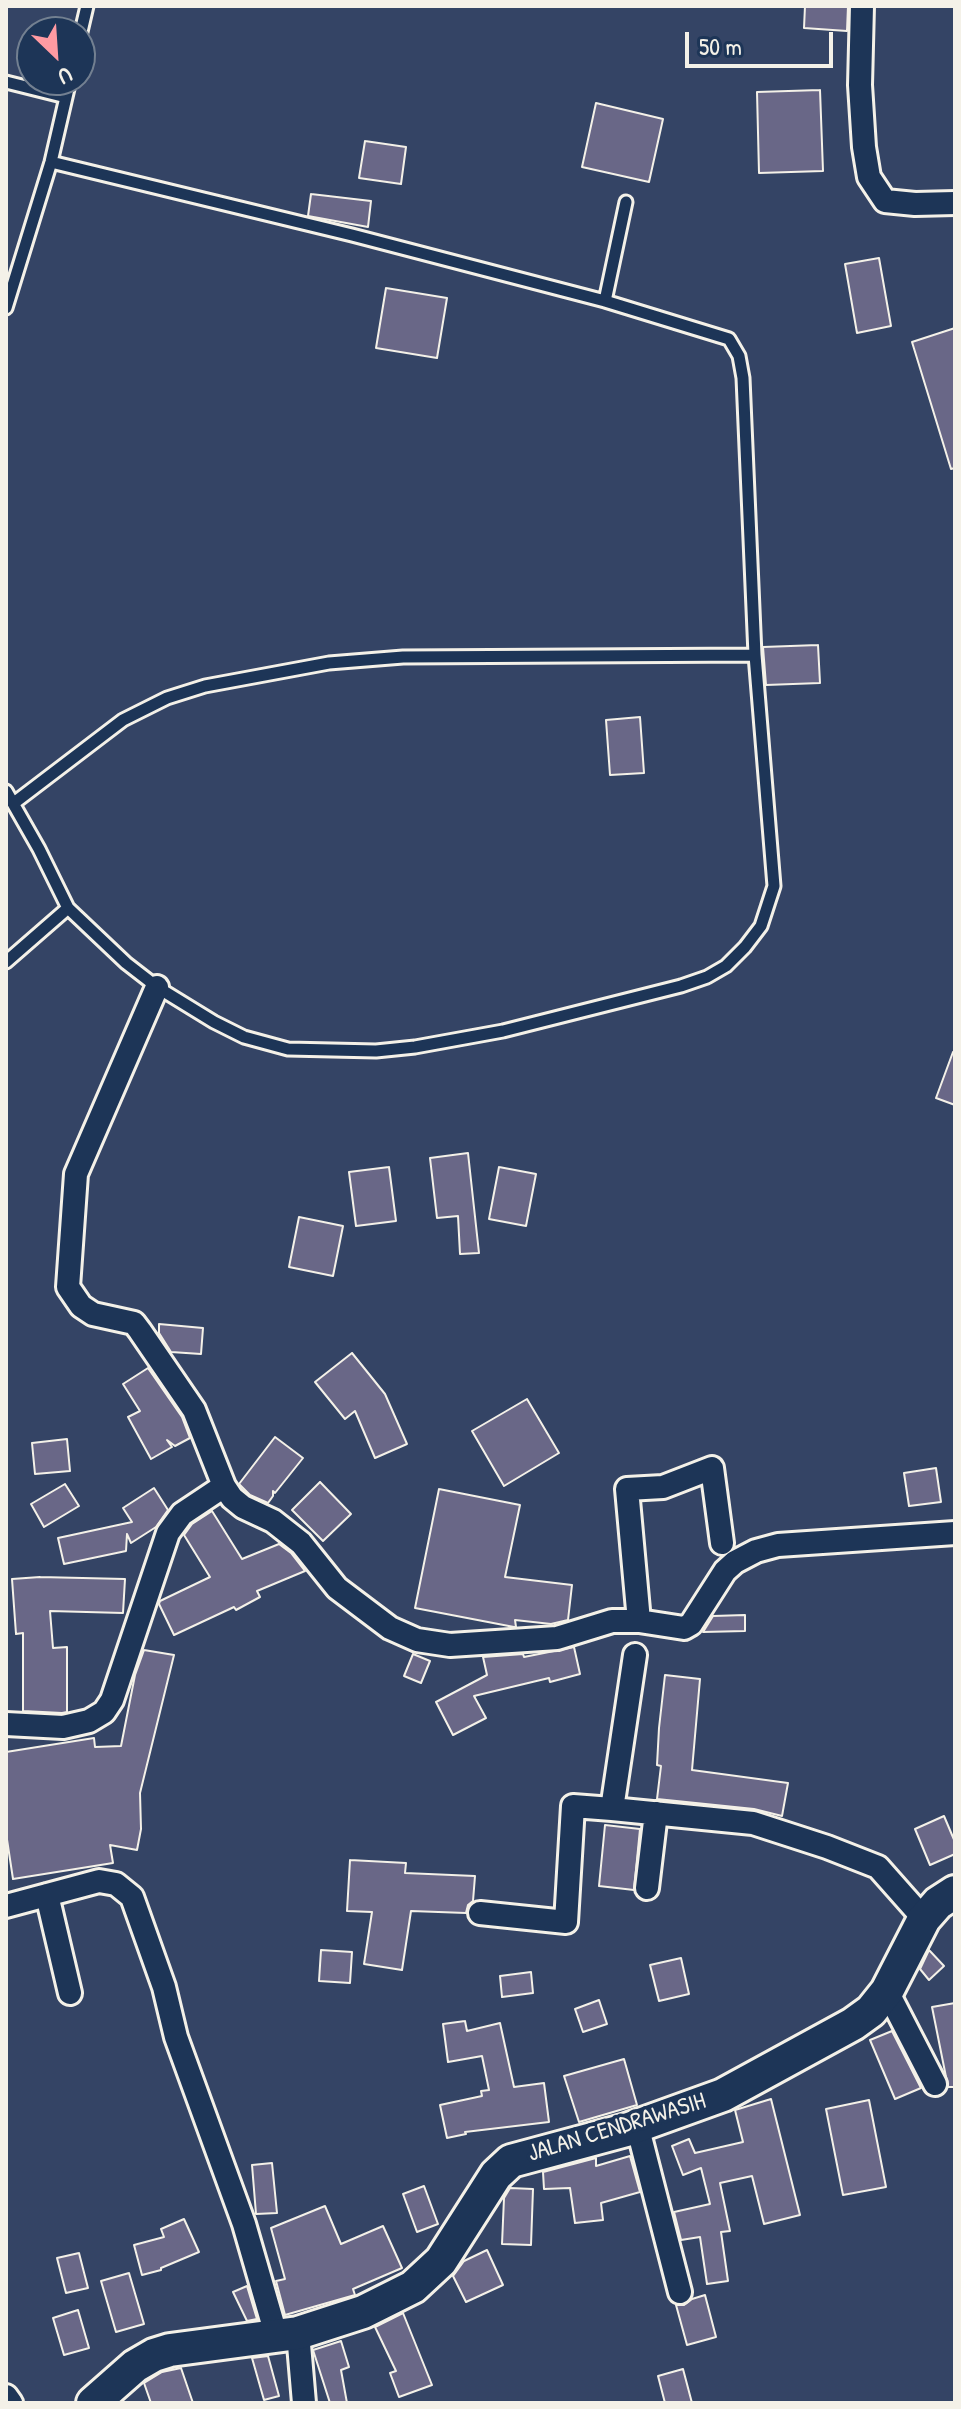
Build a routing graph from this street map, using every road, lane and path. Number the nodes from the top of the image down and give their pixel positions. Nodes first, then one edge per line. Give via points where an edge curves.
1 (862, 6) edge
2 (6, 82) edge
3 (66, 97) joint
4 (51, 162) junction
5 (626, 202) dead end
6 (955, 203) edge
7 (605, 301) junction
8 (6, 308) edge
9 (755, 655) junction
10 (6, 791) edge
11 (14, 803) junction
12 (68, 908) junction
13 (6, 962) edge
14 (157, 987) junction
15 (224, 1486) junction
16 (955, 1533) edge
17 (722, 1543) dead end
18 (639, 1621) junction
19 (635, 1655) dead end
20 (6, 1724) edge
21 (612, 1809) junction
22 (656, 1813) junction
23 (647, 1888) dead end
24 (955, 1892) edge
25 (47, 1895) junction
26 (6, 1906) edge
27 (480, 1913) dead end
28 (924, 1919) junction
29 (887, 1991) junction
30 (70, 1993) dead end
31 (935, 2084) dead end
32 (637, 2125) junction
33 (680, 2292) dead end
34 (287, 2336) junction
35 (6, 2396) edge
36 (11, 2403) edge
37 (93, 2403) edge
38 (304, 2403) edge

1 - 6 street via 860,85 869,177 885,201
2 - 3 lane
3 - 4 lane
4 - 7 lane
4 - 8 lane
5 - 7 lane
7 - 9 lane via 729,339 739,356
9 - 11 lane via 403,657 329,663 205,686 123,720
9 - 14 lane via 774,886 761,926 726,966 707,977 503,1031 376,1051 288,1049 244,1037
10 - 11 lane
11 - 12 lane
12 - 13 lane
12 - 14 lane
14 - 15 street via 76,1174 68,1287 93,1314 134,1323 194,1410
15 - 18 street via 243,1507 301,1543 358,1606 417,1640 450,1645 557,1638 612,1621
15 - 20 street via 182,1514 168,1533 104,1712 63,1727
16 - 18 street via 768,1548 725,1571 684,1628
17 - 18 street via 712,1468 663,1487 627,1489
19 - 21 street
21 - 22 street
21 - 27 street via 573,1806 566,1922
22 - 23 street
22 - 28 street via 753,1823 878,1867
24 - 28 street, JALAN CENDRAWASIH
25 - 26 street
25 - 30 street
25 - 34 street via 99,1881 116,1884 132,1897 176,2037
28 - 29 street, JALAN CENDRAWASIH
29 - 31 street
29 - 32 street, JALAN CENDRAWASIH via 853,2024 763,2074 723,2095
32 - 33 street
32 - 34 street, JALAN CENDRAWASIH via 511,2161 496,2175 456,2240 413,2287 381,2304
34 - 37 street, JALAN CENDRAWASIH via 154,2355
34 - 38 street
35 - 36 street

